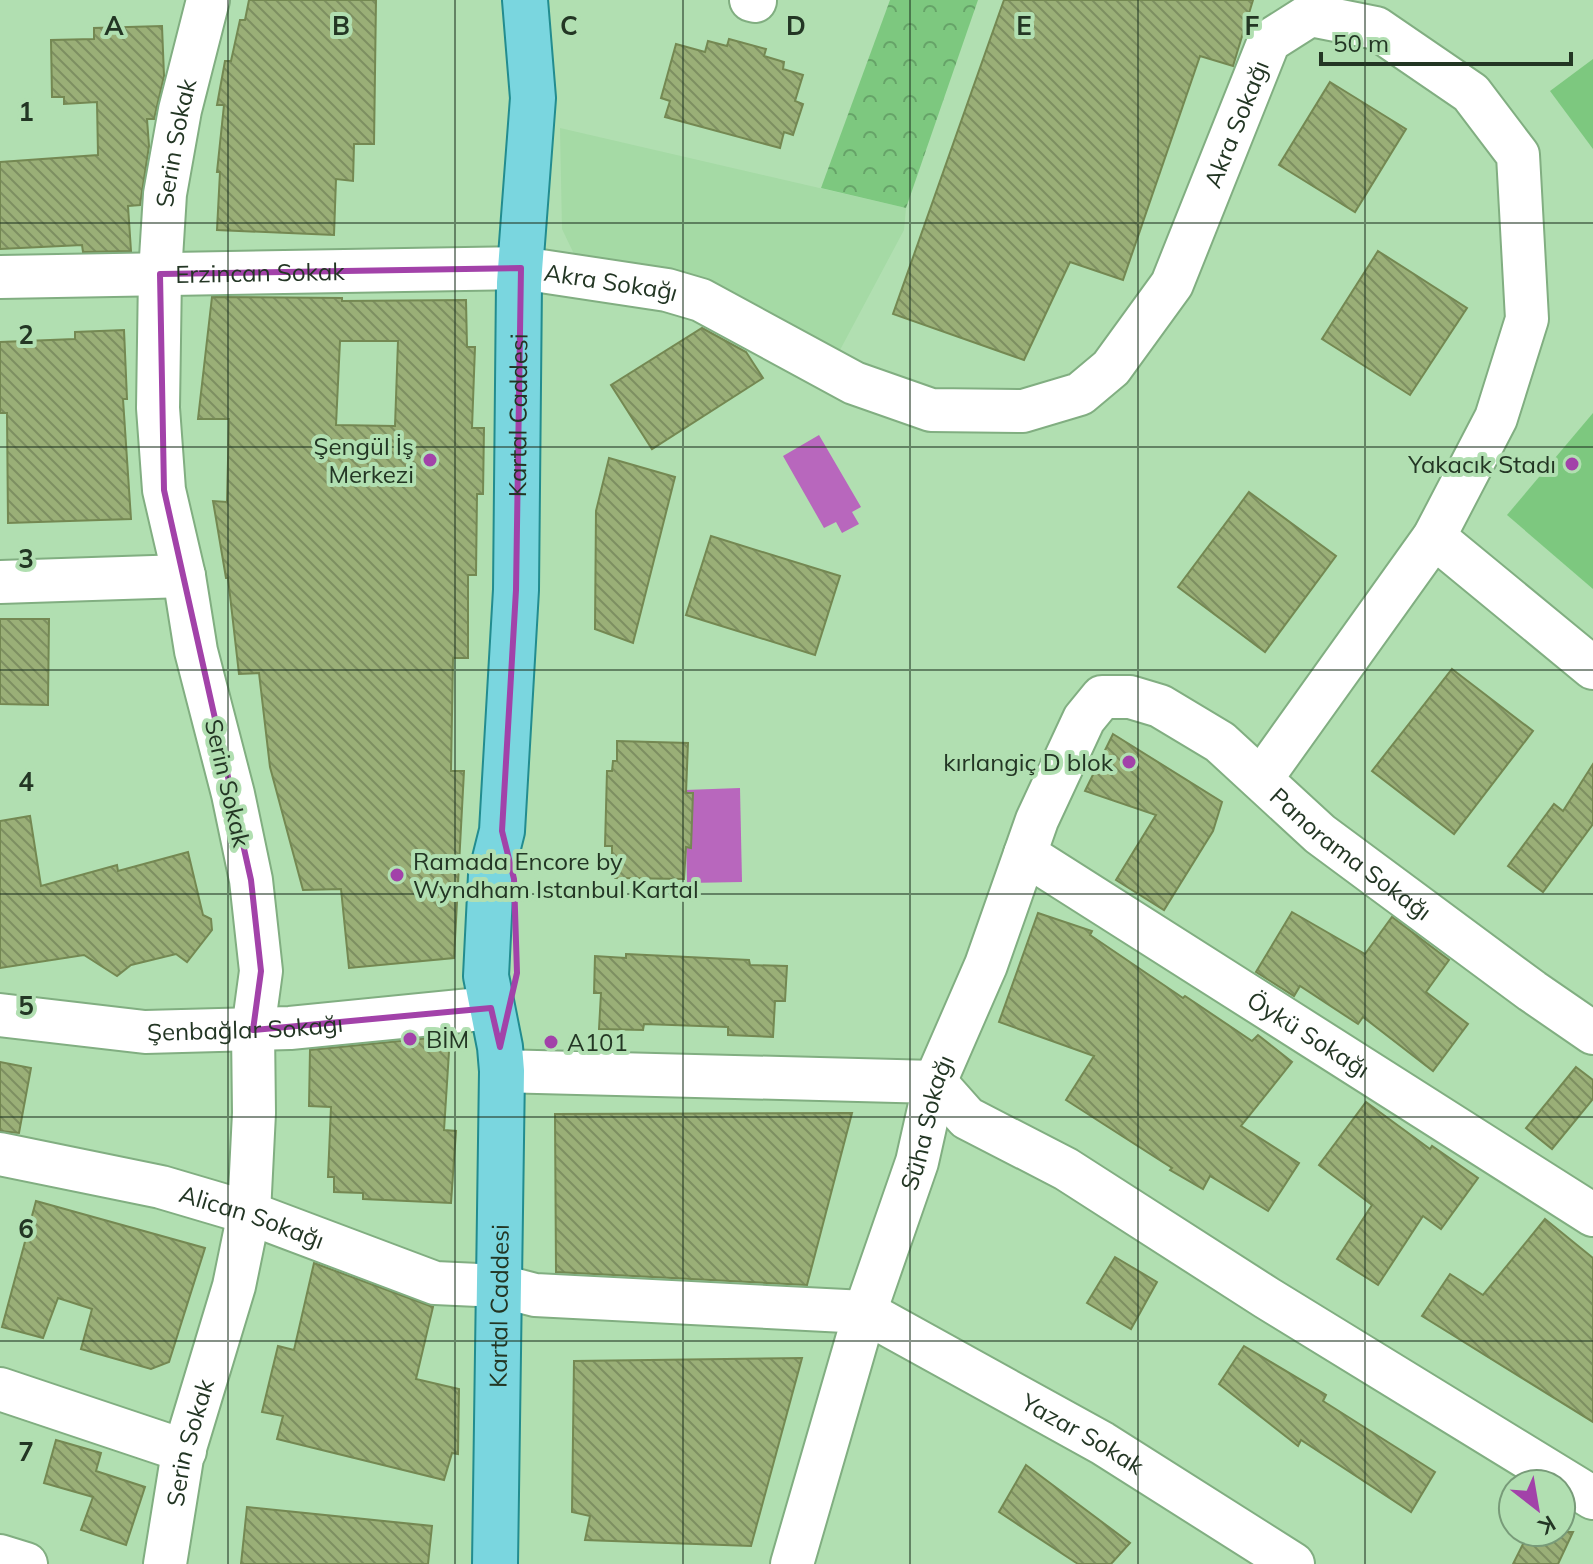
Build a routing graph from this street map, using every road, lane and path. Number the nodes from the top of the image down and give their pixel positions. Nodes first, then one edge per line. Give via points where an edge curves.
1 (208, 0) edge
2 (525, 0) edge
3 (521, 268) junction
4 (160, 274) junction
5 (0, 277) edge
6 (1434, 537) junction
7 (184, 576) junction
8 (0, 582) edge
9 (1593, 668) edge
10 (1102, 697) joint
11 (1261, 779) junction
12 (1025, 854) junction
13 (0, 1015) edge
14 (253, 1030) junction
15 (1593, 1033) edge
16 (497, 1042) junction
17 (935, 1082) junction
18 (0, 1154) edge
19 (249, 1213) junction
20 (1593, 1215) edge
21 (500, 1286) junction
22 (865, 1312) junction
23 (0, 1389) edge
24 (185, 1451) junction
25 (1593, 1498) edge
26 (0, 1556) edge
27 (26, 1564) edge
28 (165, 1564) edge
29 (495, 1564) edge
30 (792, 1564) edge
31 (1293, 1564) edge

1 - 4 street, Serin Sokak via 177,124 165,194
2 - 3 main road, Kartal Caddesi via 533,98
3 - 4 street, Erzincan Sokak
3 - 6 street, Akra Sokağı via 701,300 854,383 931,410 1023,411 1080,394 1111,368 1172,284 1269,41 1310,15 1376,28 1471,93 1518,155 1527,319 1496,418
3 - 16 main road, Kartal Caddesi via 516,590 502,831 514,879 517,973
4 - 5 street, Erzincan Sokak
4 - 7 street, Serin Sokak via 158,408 164,490
6 - 9 street
6 - 11 street, Akra Sokağı
7 - 8 street
7 - 14 street, Serin Sokak via 196,651 251,880 261,971
10 - 11 street, Panorama Sokağı via 1130,697 1160,706 1220,742
10 - 12 street, Süha Sokağı via 1084,719
11 - 15 street, Panorama Sokağı via 1320,834
12 - 17 street, Süha Sokağı via 986,965
12 - 20 street, Öykü Sokağı
13 - 14 street, Şenbağlar Sokağı via 145,1032
14 - 16 street, Şenbağlar Sokağı
14 - 19 street, Serin Sokak
16 - 17 street, Şenbağlar Sokağı
16 - 21 main road, Kartal Caddesi
17 - 22 street, Süha Sokağı via 917,1162
17 - 25 street via 967,1118 1066,1169
18 - 19 street, Alican Sokağı via 161,1187
19 - 21 street, Alican Sokağı via 435,1283
19 - 24 street, Serin Sokak via 234,1286
21 - 22 street, Alican Sokağı via 535,1295
21 - 29 main road, Kartal Caddesi
22 - 30 street, Süha Sokağı
22 - 31 street, Yazar Sokak via 1102,1443
23 - 24 street
24 - 28 street, Serin Sokak
26 - 27 street

